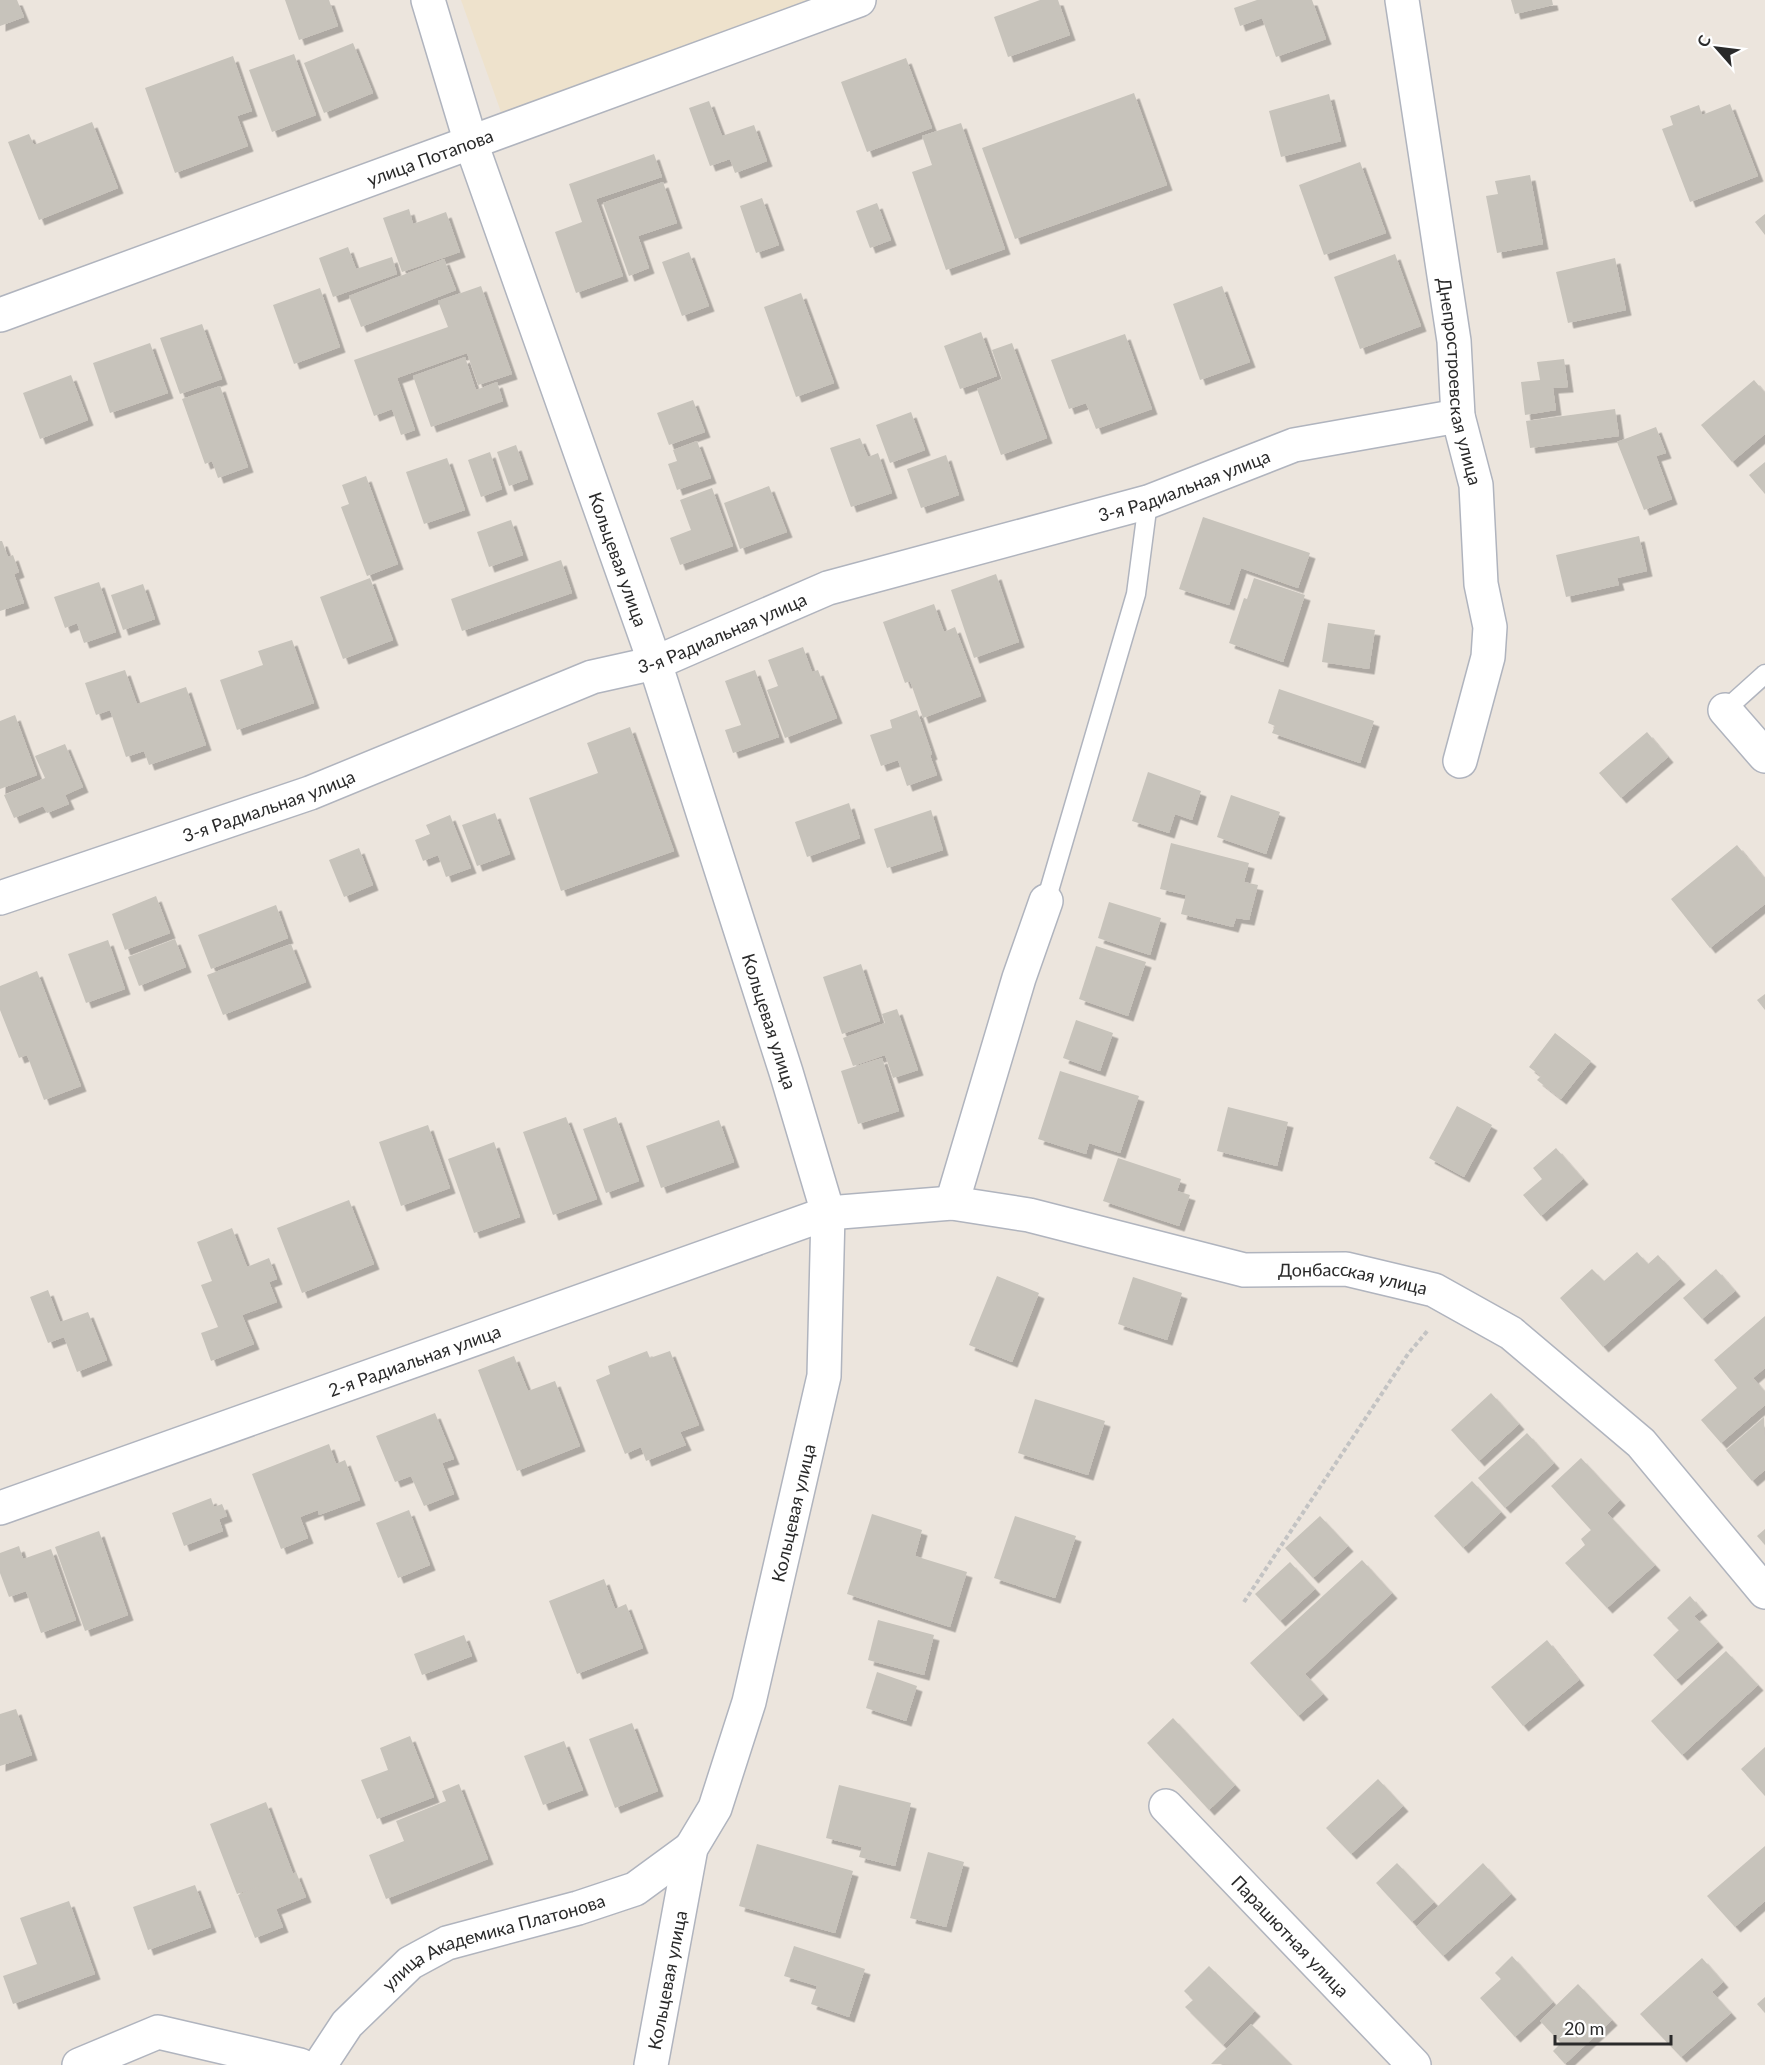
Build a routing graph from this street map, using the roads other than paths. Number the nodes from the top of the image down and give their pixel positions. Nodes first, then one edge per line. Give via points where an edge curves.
1 (428, 0) edge
2 (859, 0) edge
3 (1402, 0) edge
4 (471, 142) junction
5 (0, 315) edge
6 (1458, 416) junction
7 (1148, 502) junction
8 (655, 663) junction
9 (1765, 675) edge
10 (1725, 710) joint
11 (1765, 756) edge
12 (1460, 761) dead end
13 (0, 898) edge
14 (1046, 901) joint
15 (952, 1203) junction
16 (828, 1213) junction
17 (0, 1508) edge
18 (1765, 1592) edge
19 (1166, 1806) dead end
20 (691, 1848) junction
21 (80, 2065) edge
22 (300, 2065) edge
23 (320, 2065) edge
24 (651, 2065) edge
25 (1414, 2065) edge

1 - 4 street, Кольцевая улица
2 - 4 street, улица Потапова
3 - 6 street, Днепростроевская улица via 1454,341
4 - 5 street, улица Потапова
4 - 8 street, Кольцевая улица
6 - 7 street, 3-я Радиальная улица via 1294,445
6 - 12 street, Днепростроевская улица via 1476,485 1481,584 1490,627 1488,657
7 - 8 street, 3-я Радиальная улица via 828,588
7 - 14 lane via 1136,594
8 - 13 street, 3-я Радиальная улица via 592,677 310,793
8 - 16 street, Кольцевая улица
9 - 10 lane
10 - 11 street
14 - 15 street
15 - 16 street, Донбасская улица
15 - 18 street, Донбасская улица via 1029,1215 1244,1270 1346,1269 1434,1290 1511,1333 1641,1443
16 - 17 street, 2-я Радиальная улица
16 - 20 street, Кольцевая улица via 824,1376 749,1702 715,1808
19 - 25 street, Парашютная улица
20 - 23 street, улица Академика Платонова via 635,1889 447,1943 410,1963 347,2024
20 - 24 street, Кольцевая улица
21 - 22 street via 158,2032

